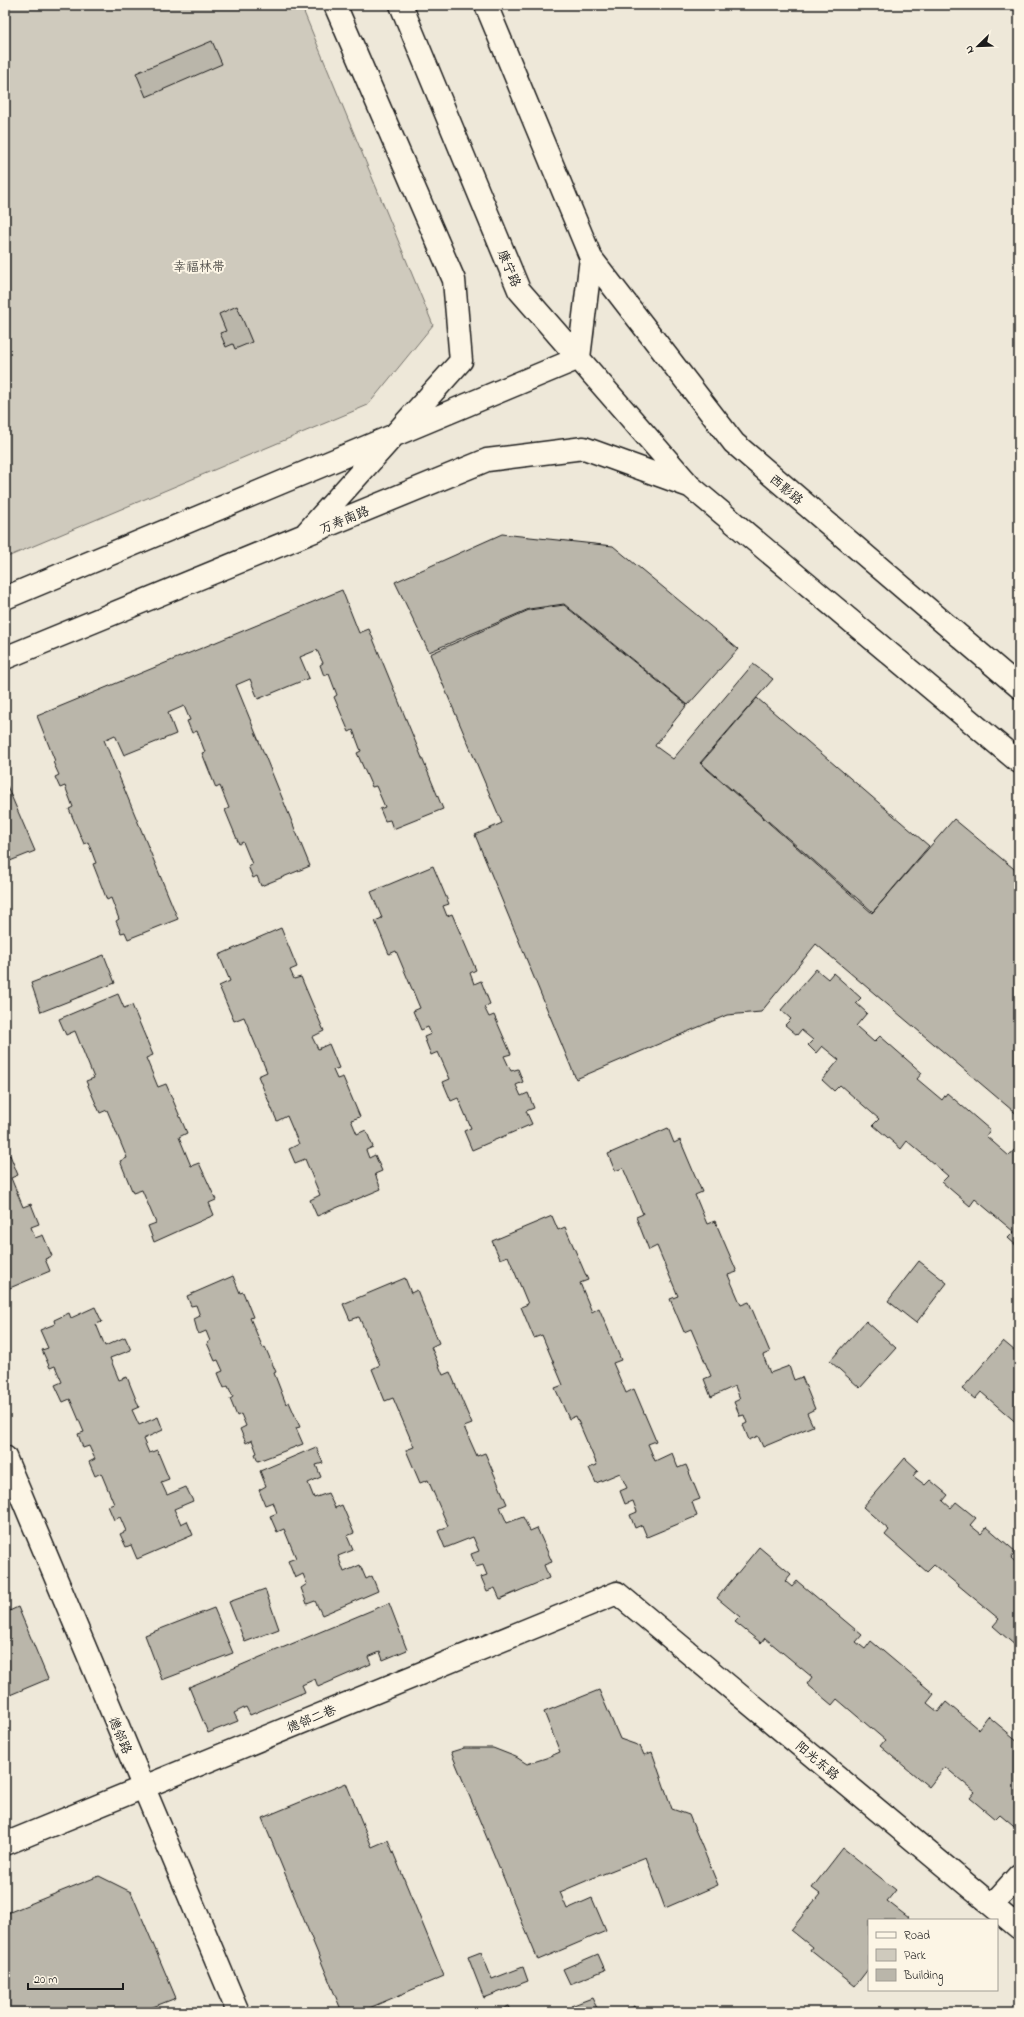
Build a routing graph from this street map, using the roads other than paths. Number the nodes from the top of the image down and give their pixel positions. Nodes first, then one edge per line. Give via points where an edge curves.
1 (335, 5) edge
2 (401, 5) edge
3 (486, 5) edge
4 (591, 258) junction
5 (579, 358) junction
6 (389, 439) junction
7 (690, 486) junction
8 (303, 535) junction
9 (5, 598) edge
10 (5, 658) edge
11 (1019, 687) edge
12 (1019, 762) edge
13 (5, 1457) edge
14 (617, 1593) joint
15 (143, 1787) junction
16 (5, 1844) edge
17 (1019, 1875) edge
18 (992, 1905) junction
19 (1019, 1928) edge
20 (238, 2012) edge

1 - 6 main road via 454,280 461,361
2 - 5 main road, 康宁路 via 519,290
3 - 4 main road
4 - 5 main road
4 - 11 main road, 西影路 via 734,443
5 - 6 main road
5 - 7 main road, 康宁路
6 - 8 main road
6 - 9 main road
7 - 8 main road, 万寿南路 via 584,448 487,460
7 - 12 main road
8 - 10 main road, 万寿南路
13 - 15 main road, 德邻路
14 - 15 main road, 德邻二巷
14 - 18 main road, 阳光东路
15 - 16 main road, 德邻二巷
15 - 20 main road, 德邻路
17 - 18 main road
18 - 19 main road, 阳光东路

